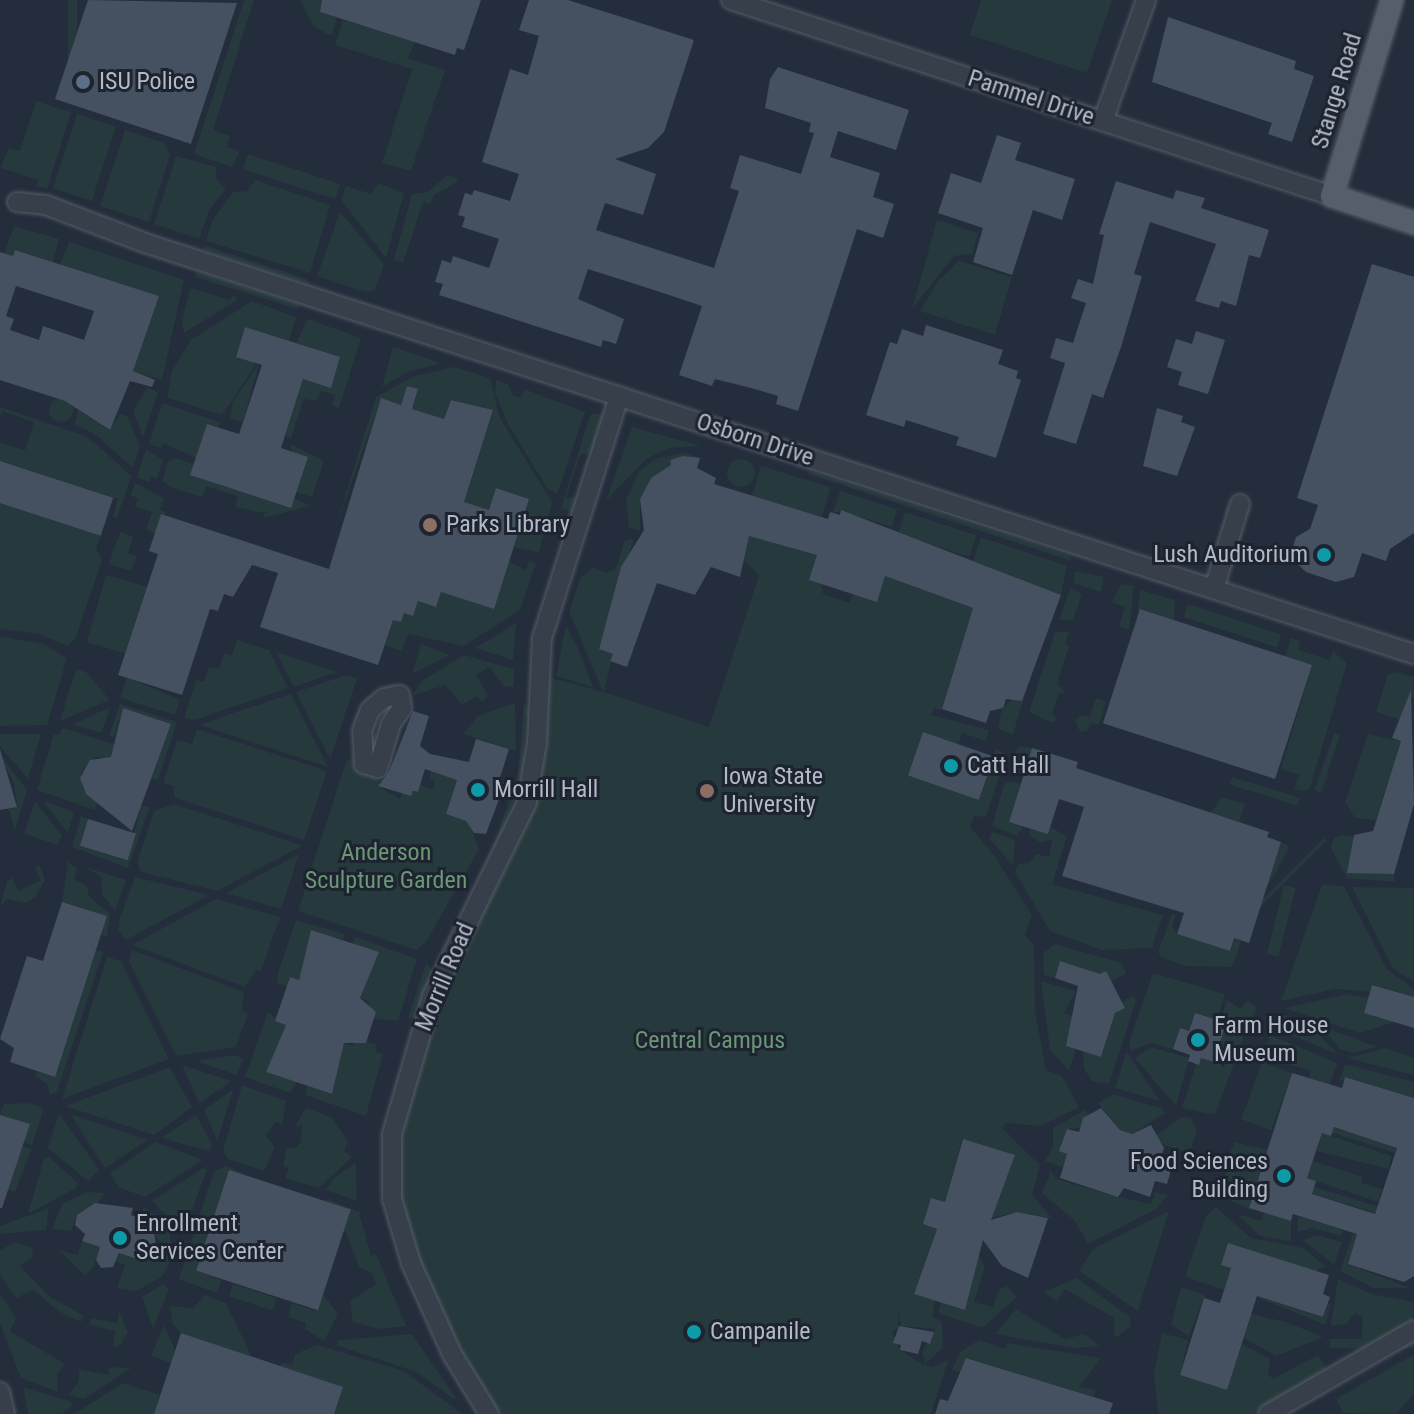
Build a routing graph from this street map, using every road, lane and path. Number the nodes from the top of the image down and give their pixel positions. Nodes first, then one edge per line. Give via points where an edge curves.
1 (1146, 0) edge
2 (1392, 0) edge
3 (743, 2) edge
4 (1103, 121) junction
5 (1332, 196) junction
6 (9, 199) edge
7 (1414, 223) edge
8 (619, 396) junction
9 (1240, 504) dead end
10 (1214, 589) junction
11 (1414, 654) edge
12 (1414, 1330) edge
13 (0, 1392) edge
14 (5, 1414) edge
15 (489, 1414) edge
16 (1268, 1414) edge

1 - 4 street
2 - 5 main road, Stange Road
3 - 4 street, Pammel Drive
4 - 5 street, Pammel Drive
5 - 7 main road
6 - 8 street, Osborn Drive via 58,220 97,227
8 - 10 street, Osborn Drive
8 - 15 street, Morrill Road via 542,638 537,743 527,802 432,996 392,1134 392,1199 411,1263 452,1354
9 - 10 street
10 - 11 street, Osborn Drive
12 - 16 street
13 - 14 street

